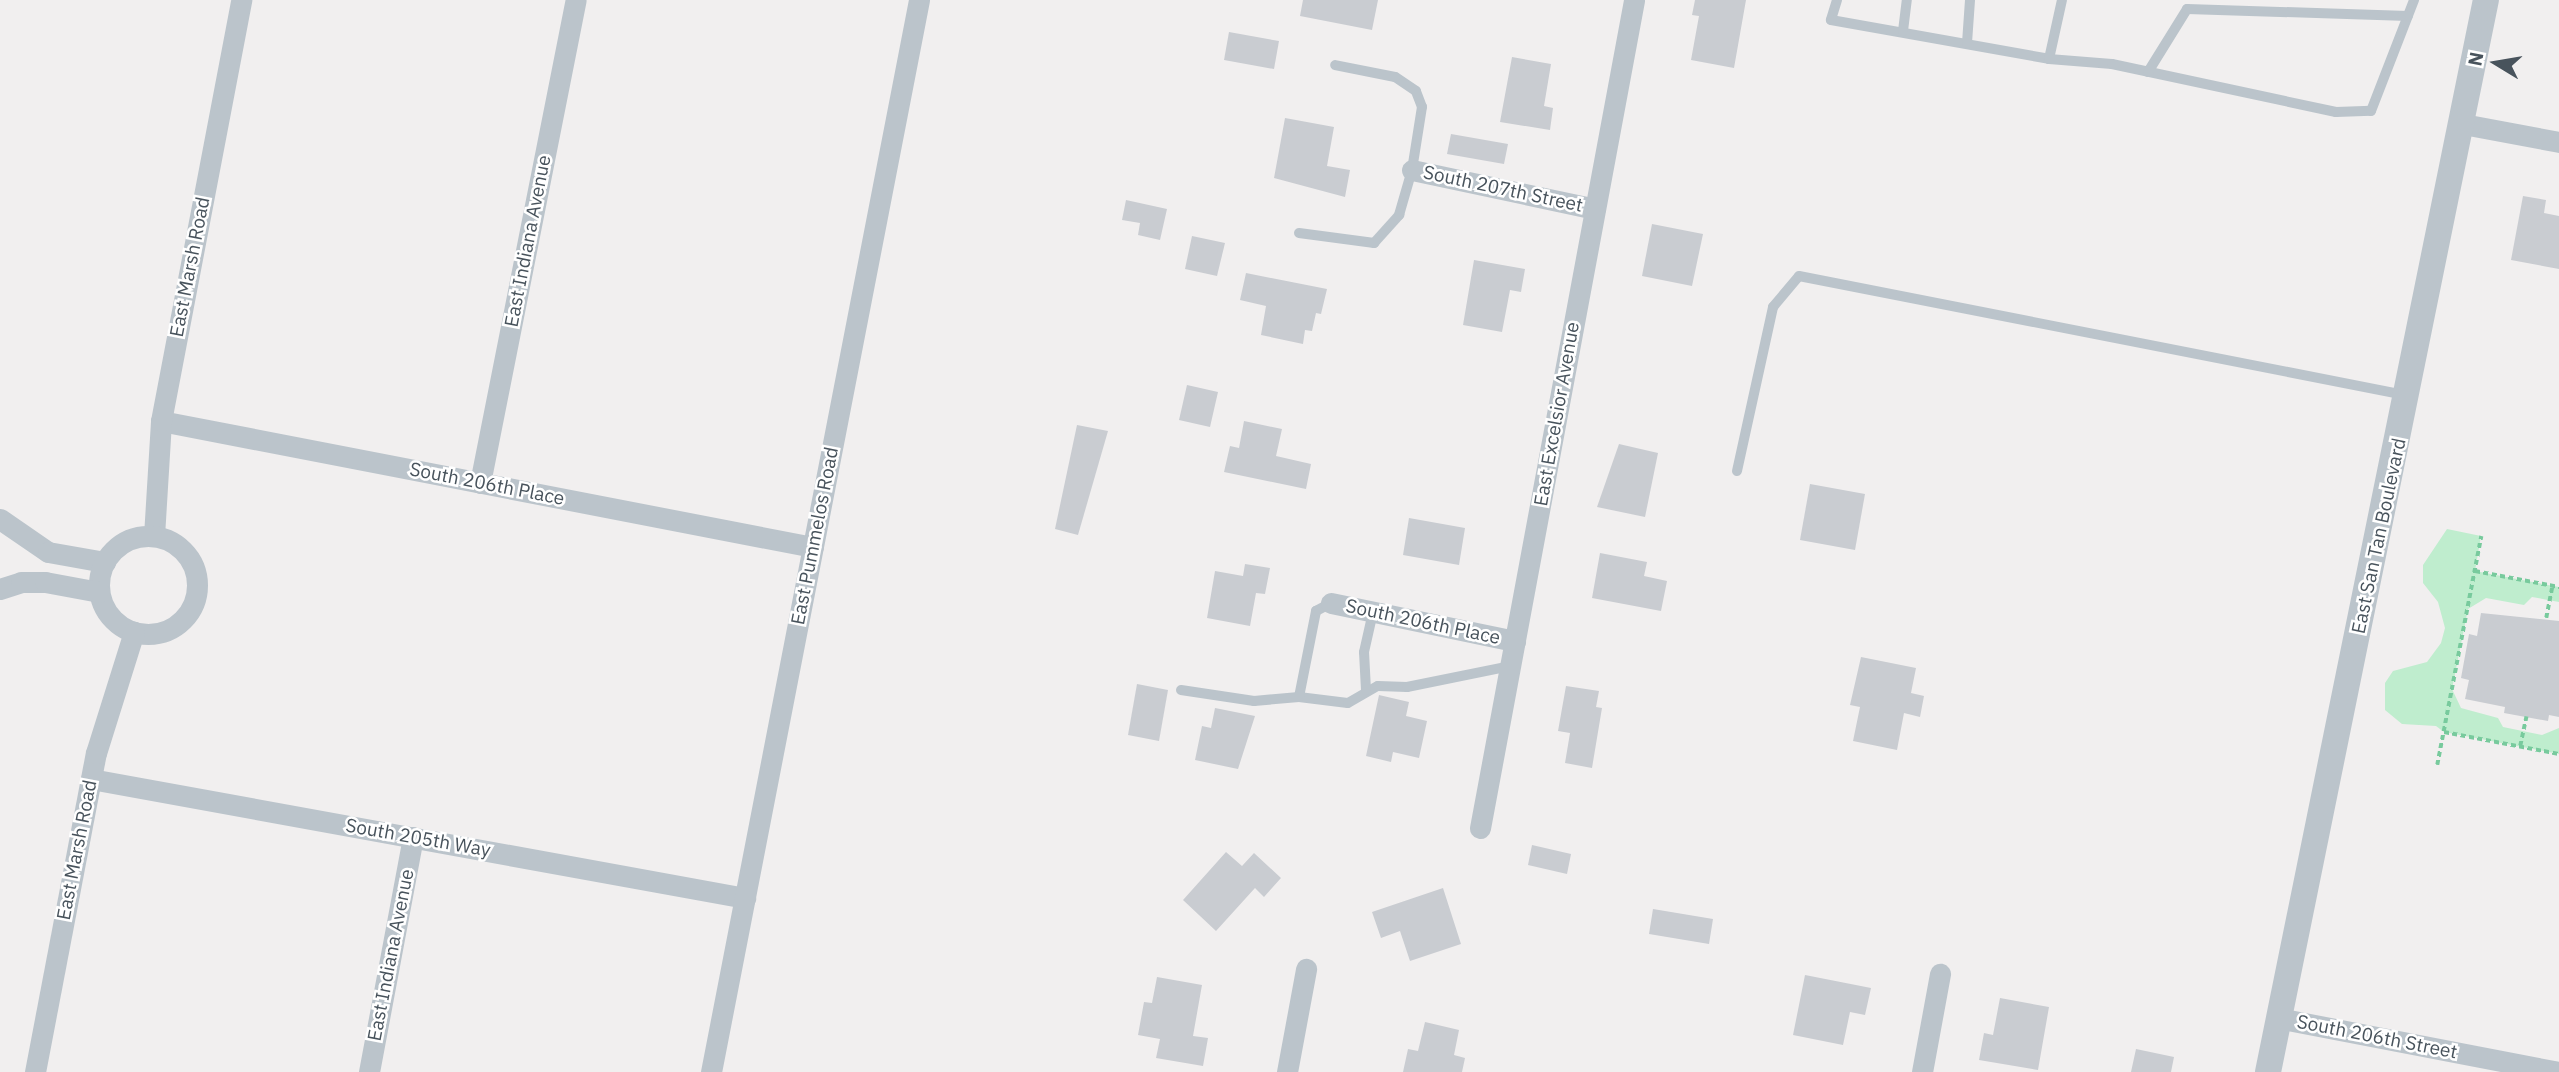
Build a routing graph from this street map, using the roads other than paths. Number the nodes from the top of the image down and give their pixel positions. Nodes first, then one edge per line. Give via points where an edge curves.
1 (241, 0) edge
2 (576, 0) edge
3 (919, 0) edge
4 (1634, 0) edge
5 (1837, 0) edge
6 (1907, 0) edge
7 (1970, 0) edge
8 (2062, 0) edge
9 (2414, 0) edge
10 (2486, 0) edge
11 (2408, 16) junction
12 (1903, 31) junction
13 (1967, 43) junction
14 (2049, 59) junction
15 (1335, 65) dead end
16 (2148, 72) junction
17 (2463, 124) junction
18 (2559, 142) edge
19 (1412, 170) junction
20 (1595, 209) junction
21 (1299, 233) dead end
22 (2408, 396) junction
23 (161, 421) junction
24 (1737, 471) dead end
25 (480, 483) junction
26 (0, 519) edge
27 (154, 536) junction
28 (813, 547) junction
29 (105, 562) junction
30 (0, 589) edge
31 (99, 592) junction
32 (1331, 603) joint
33 (1373, 612) junction
34 (134, 632) junction
35 (1515, 640) junction
36 (1510, 666) junction
37 (1181, 690) dead end
38 (1366, 690) junction
39 (1299, 697) junction
40 (91, 779) junction
41 (1480, 828) dead end
42 (413, 837) junction
43 (744, 898) junction
44 (1306, 970) dead end
45 (1940, 974) dead end
46 (2278, 1018) junction
47 (35, 1072) edge
48 (369, 1072) edge
49 (711, 1072) edge
50 (1287, 1072) edge
51 (1922, 1072) edge
52 (2268, 1072) edge
53 (2557, 1072) edge

1 - 23 street, East Marsh Road
2 - 25 street, East Indiana Avenue
3 - 28 street, East Pummelos Road
4 - 20 street, East Excelsior Avenue
5 - 12 lane via 1831,20
6 - 12 lane
7 - 13 lane
8 - 14 lane
9 - 11 lane
10 - 17 street, East San Tan Boulevard
11 - 16 lane via 2187,9
11 - 16 lane via 2371,111 2336,113
12 - 13 lane
13 - 14 lane
14 - 16 lane
15 - 19 lane via 1395,77 1416,91 1422,107
17 - 18 street
17 - 22 street, East San Tan Boulevard
19 - 20 street, South 207th Street
19 - 21 lane via 1399,215 1374,243
20 - 35 street, East Excelsior Avenue
22 - 24 lane via 1799,276 1773,307
22 - 46 street, East San Tan Boulevard
23 - 25 street, South 206th Place
23 - 27 street, East Marsh Road
25 - 28 street, South 206th Place
26 - 29 street via 48,552
27 - 29 street via 125,542
27 - 34 street via 182,550 192,563 196,595 190,610 173,627 150,635
28 - 43 street, East Pummelos Road
29 - 31 street
30 - 31 street via 21,582 45,582
31 - 34 street via 111,617
32 - 33 street, South 206th Place
32 - 39 lane via 1316,611
33 - 35 street, South 206th Place
33 - 38 lane via 1364,652
34 - 40 street, East Marsh Road
35 - 36 street, East Excelsior Avenue
36 - 38 lane via 1407,687
36 - 41 street, East Excelsior Avenue
37 - 39 lane via 1254,701
38 - 39 lane via 1348,703
40 - 42 street, South 205th Way
40 - 47 street, East Marsh Road
42 - 43 street, South 205th Way
42 - 48 street, East Indiana Avenue
43 - 49 street, East Pummelos Road
44 - 50 street
45 - 51 street
46 - 52 street, East San Tan Boulevard
46 - 53 street, South 206th Street

